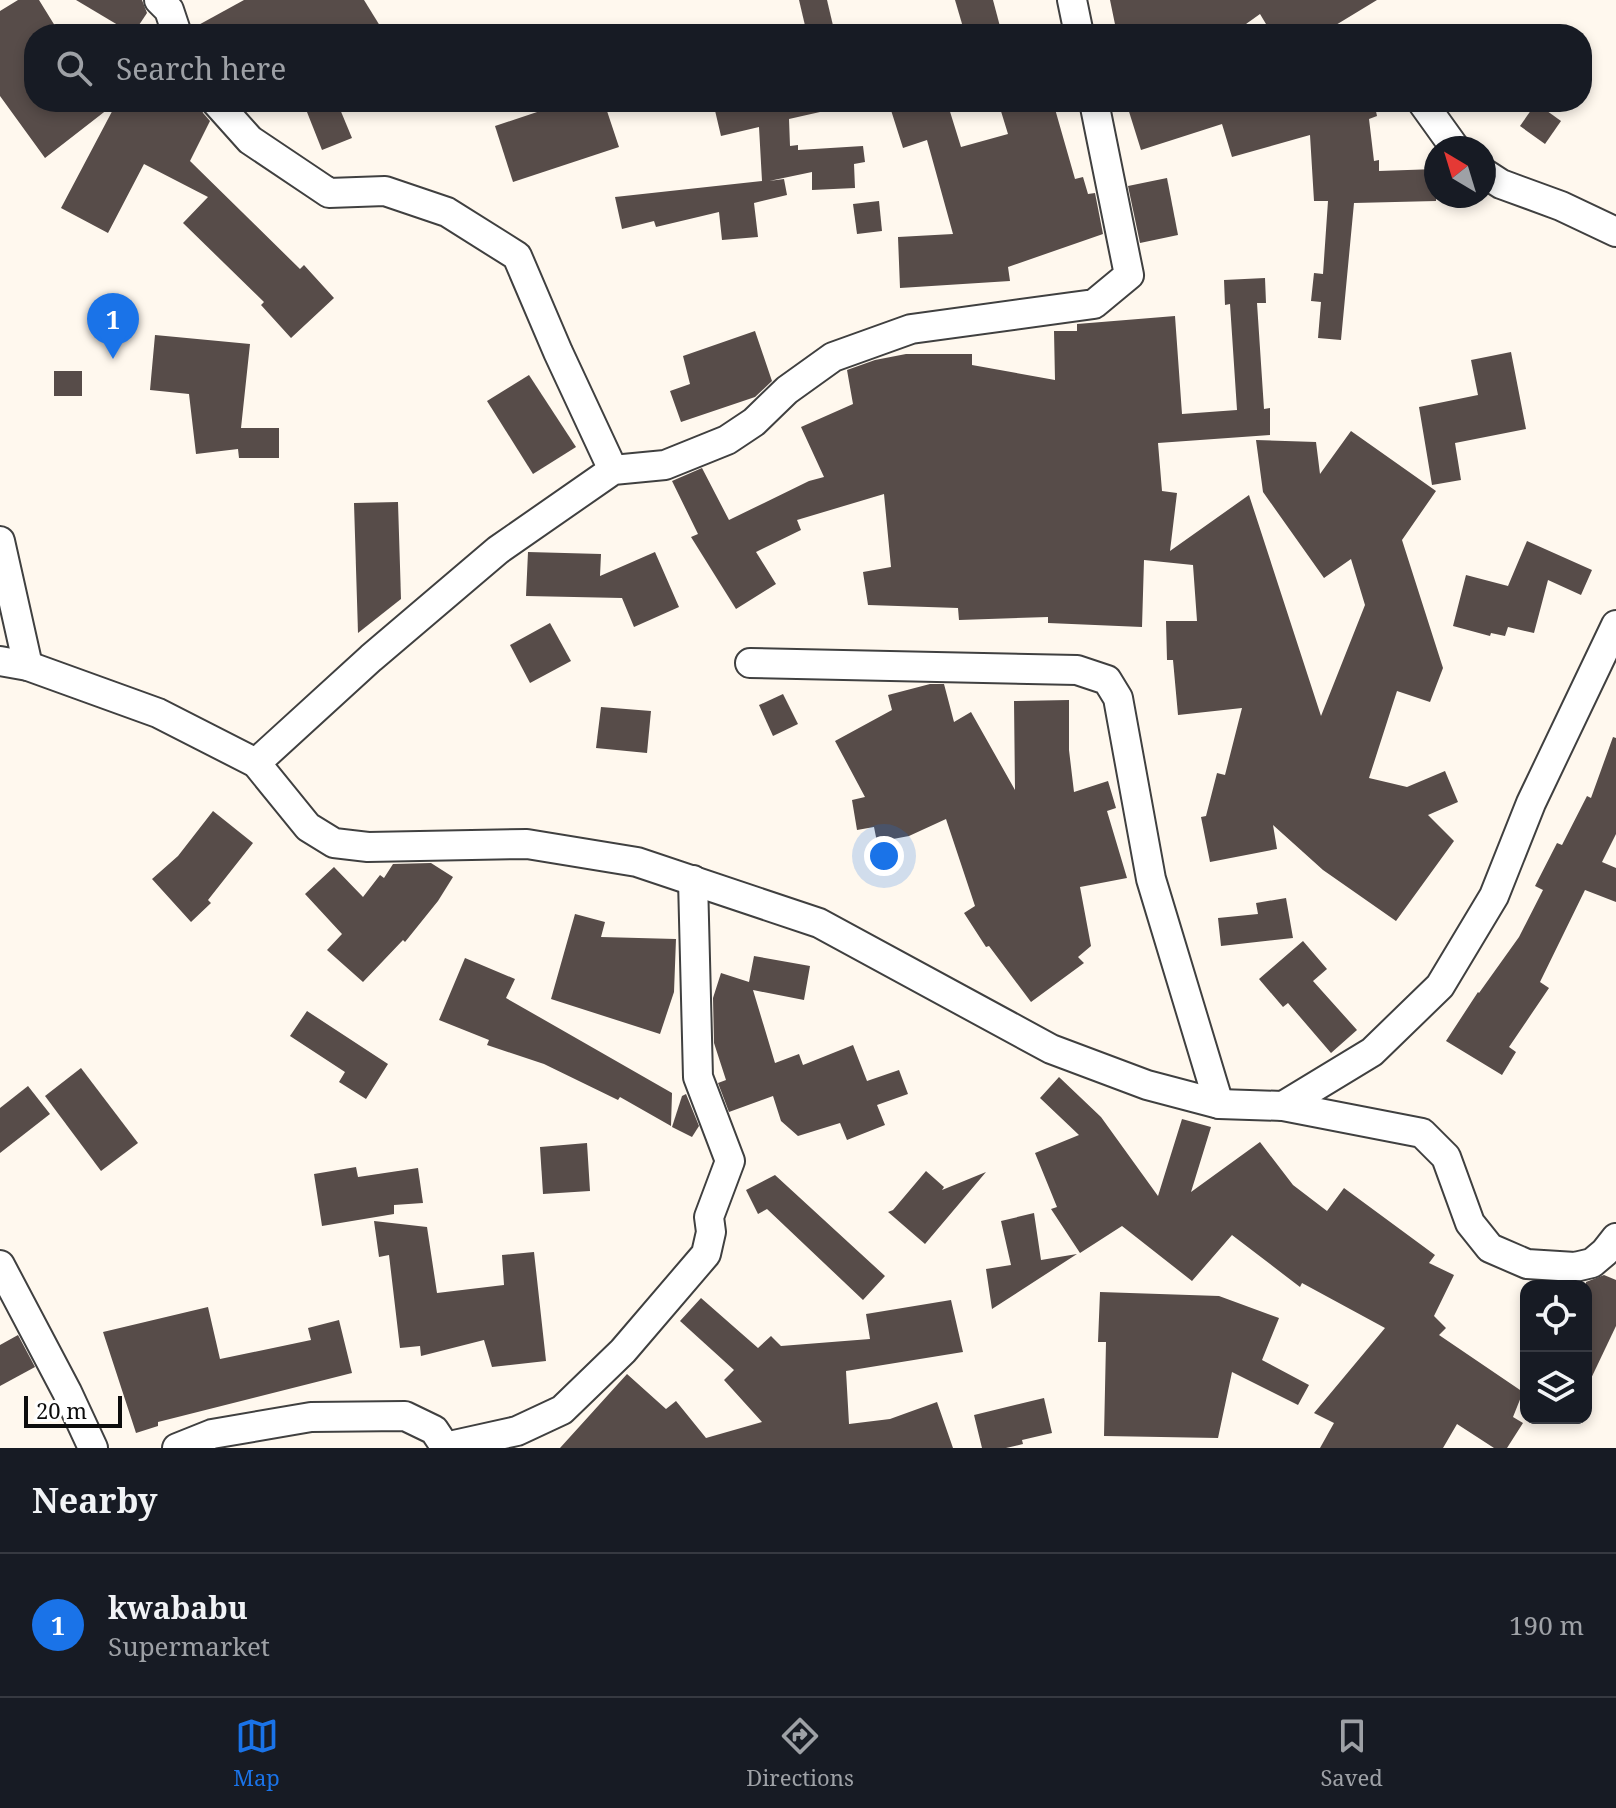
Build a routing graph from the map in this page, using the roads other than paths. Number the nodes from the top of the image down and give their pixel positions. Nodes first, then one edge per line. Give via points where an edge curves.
1 (159, 0) edge
2 (1072, 0) edge
3 (174, 24) edge
4 (1077, 24) edge
5 (225, 112) edge
6 (1096, 112) edge
7 (1429, 112) edge
8 (1446, 136) edge
9 (1496, 181) edge
10 (1616, 232) edge
11 (613, 470) junction
12 (0, 541) edge
13 (1616, 625) edge
14 (0, 661) edge
15 (750, 663) dead end
16 (28, 666) junction
17 (256, 763) junction
18 (693, 880) junction
19 (1219, 1104) junction
20 (1283, 1106) junction
21 (1616, 1238) edge
22 (0, 1265) edge
23 (445, 1447) edge
24 (93, 1448) edge
25 (177, 1448) edge

1 - 3 street
2 - 4 street
5 - 11 street via 250,140 329,193 385,191 447,212 517,256
6 - 11 street via 1129,275 1094,304 911,329 833,357 727,440 665,465
7 - 8 street
9 - 10 street
11 - 17 street via 498,550
12 - 16 street
13 - 20 street via 1531,803 1494,896 1440,986 1372,1052
14 - 16 street
15 - 19 street via 1077,670 1107,680 1118,698 1151,879
16 - 17 street via 158,713
17 - 18 street via 308,827 334,843 527,844 637,862
18 - 19 street via 819,923 1051,1049 1147,1085
18 - 23 street via 698,1077 730,1161 709,1217 706,1254 623,1351 562,1410 517,1431
19 - 20 street
20 - 21 street via 1422,1133 1446,1157 1470,1223 1490,1248 1527,1264 1592,1263
22 - 24 street
23 - 25 street via 434,1430 405,1416 311,1417 212,1434

